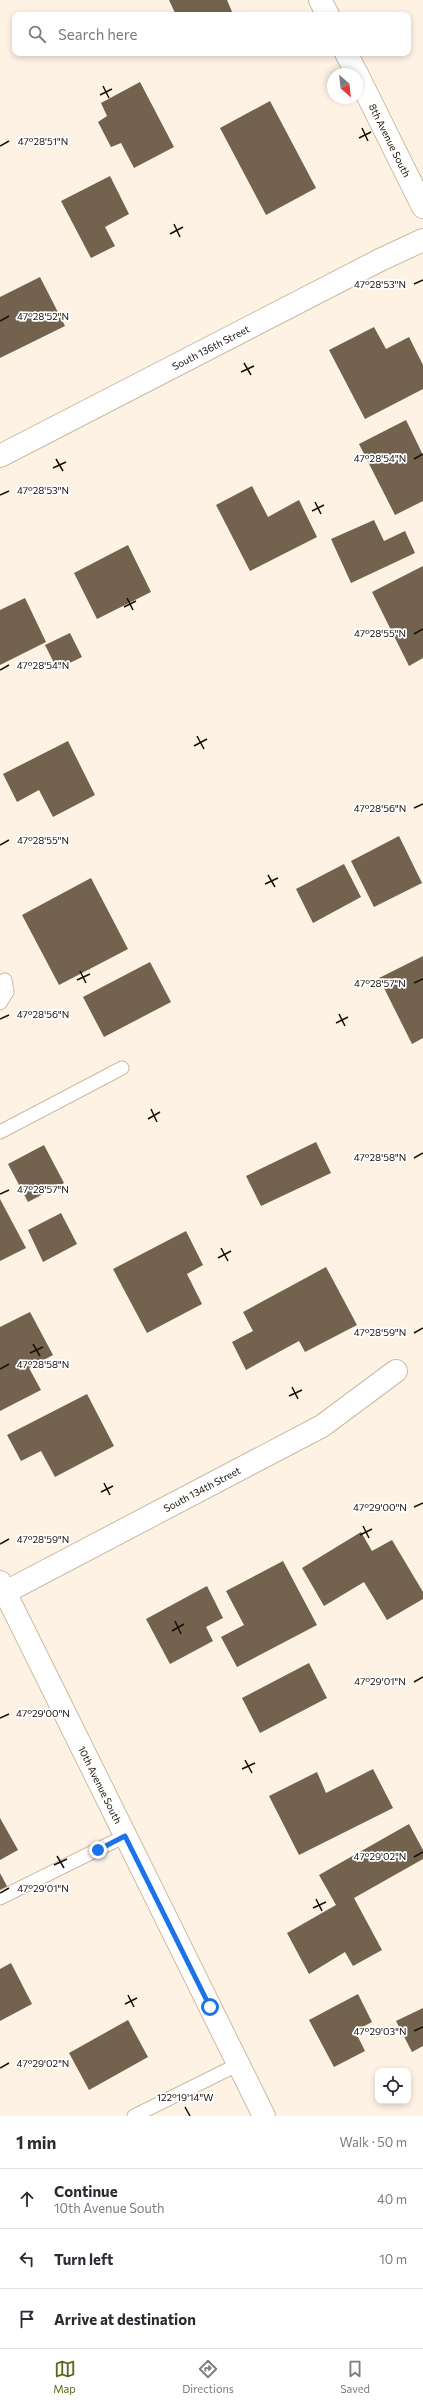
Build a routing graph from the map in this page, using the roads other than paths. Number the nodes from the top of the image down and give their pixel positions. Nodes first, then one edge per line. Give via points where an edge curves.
1 (320, 0) edge
2 (326, 12) edge
3 (348, 56) edge
4 (354, 68) edge
5 (363, 86) edge
6 (423, 207) edge
7 (423, 240) edge
8 (0, 456) edge
9 (5, 980) dead end
10 (0, 1004) edge
11 (122, 1068) dead end
12 (0, 1132) edge
13 (396, 1370) dead end
14 (2, 1590) edge
15 (125, 1836) junction
16 (0, 1898) edge
17 (239, 2064) junction
18 (134, 2116) edge
19 (264, 2116) edge

1 - 2 street
3 - 4 street, 8th Avenue South
5 - 6 street, 8th Avenue South
7 - 8 street, South 136th Street
9 - 10 lane via 7,992
11 - 12 lane
13 - 14 street, South 134th Street via 322,1426
14 - 15 street, 10th Avenue South
15 - 16 lane
15 - 17 street, 10th Avenue South
17 - 18 lane
17 - 19 street, 10th Avenue South

